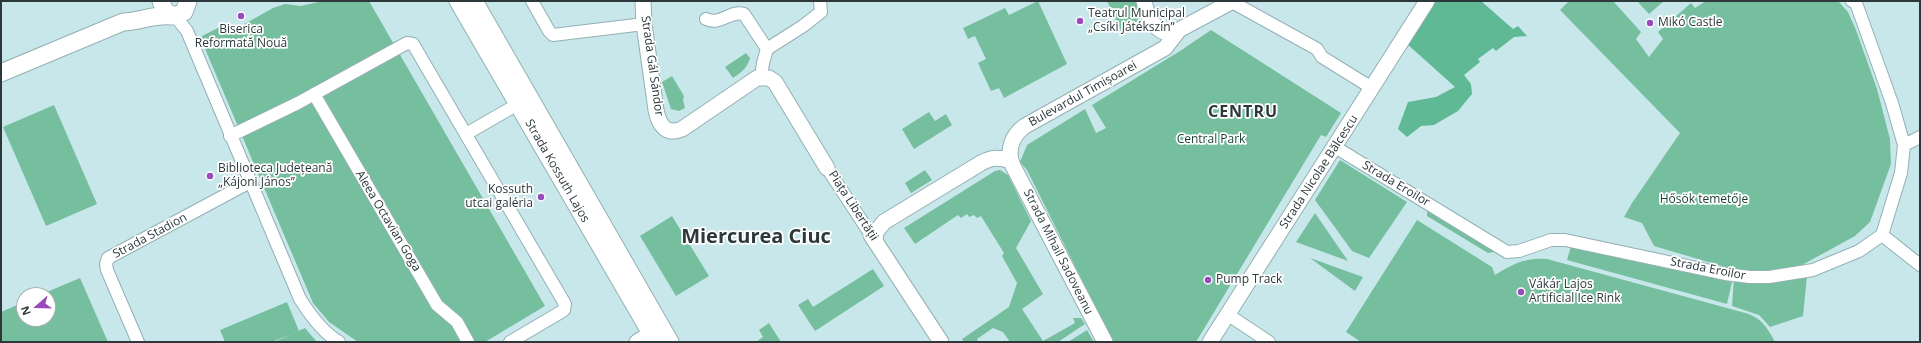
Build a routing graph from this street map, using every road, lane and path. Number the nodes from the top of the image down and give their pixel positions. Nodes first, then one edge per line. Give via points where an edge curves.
1 (155, 1) edge
2 (161, 1) edge
3 (458, 1) edge
4 (474, 1) edge
5 (532, 1) edge
6 (643, 1) edge
7 (820, 1) edge
8 (1144, 1) edge
9 (1232, 1) edge
10 (1427, 1) edge
11 (1856, 2) edge
12 (183, 8) edge
13 (706, 19) dead end
14 (123, 22) junction
15 (644, 24) junction
16 (1180, 30) junction
17 (768, 49) junction
18 (1, 73) edge
19 (761, 77) junction
20 (1372, 88) junction
21 (314, 94) junction
22 (518, 104) junction
23 (466, 134) junction
24 (230, 136) junction
25 (1920, 137) edge
26 (1904, 146) junction
27 (1335, 147) junction
28 (1011, 161) junction
29 (827, 168) joint
30 (250, 182) junction
31 (581, 200) junction
32 (1882, 235) junction
33 (873, 238) junction
34 (1920, 265) edge
35 (1227, 314) junction
36 (651, 336) edge
37 (332, 340) edge
38 (138, 342) edge
39 (468, 342) edge
40 (510, 342) edge
41 (670, 342) edge
42 (941, 342) edge
43 (1105, 342) edge
44 (1210, 342) edge
45 (1269, 342) edge

1 - 14 main road via 128,16
2 - 12 main road via 163,9
3 - 22 main road, Strada Kossuth Lajos
4 - 31 main road, Strada Kossuth Lajos
5 - 15 street via 553,35
6 - 15 street, Strada Gál Sándor
7 - 17 street via 821,12
8 - 16 street via 1152,21 1160,31 1168,33
9 - 16 street, Bulevardul Timișoarei
9 - 20 street via 1317,49 1322,57
10 - 20 street, Strada Nicolae Bălcescu
11 - 26 street via 1892,103
12 - 14 main road
12 - 24 street via 187,31
13 - 17 street via 713,22 737,13 744,14
14 - 18 main road
15 - 19 street, Strada Gál Sándor via 658,118 666,129 673,132 682,129
16 - 28 street, Bulevardul Timișoarei via 1165,48 1022,129 1011,146
17 - 19 street
19 - 29 street, Piața Libertății via 775,82
20 - 27 street, Strada Nicolae Bălcescu
21 - 23 street via 410,42
21 - 24 street
21 - 39 street, Aleea Octavian Goga via 437,305 457,322
22 - 23 street
22 - 31 main road, Strada Kossuth Lajos
23 - 40 street via 565,304 564,310
24 - 30 street
25 - 26 street
26 - 32 street via 1901,173
27 - 32 street, Strada Eroilor via 1507,252 1519,251 1551,240 1565,240 1725,274 1769,277 1813,270 1859,251
27 - 35 street, Strada Nicolae Bălcescu
28 - 33 street via 997,157 988,159 884,222
28 - 43 street, Strada Mihail Sadoveanu
29 - 33 street, Piața Libertății
30 - 37 street via 300,299
30 - 38 street, Strada Stadion via 108,258 107,270
31 - 36 main road, Strada Kossuth Lajos
32 - 34 street
33 - 42 street, Piața Libertății
35 - 44 street, Strada Nicolae Bălcescu
35 - 45 street
36 - 41 main road, Strada Kossuth Lajos

